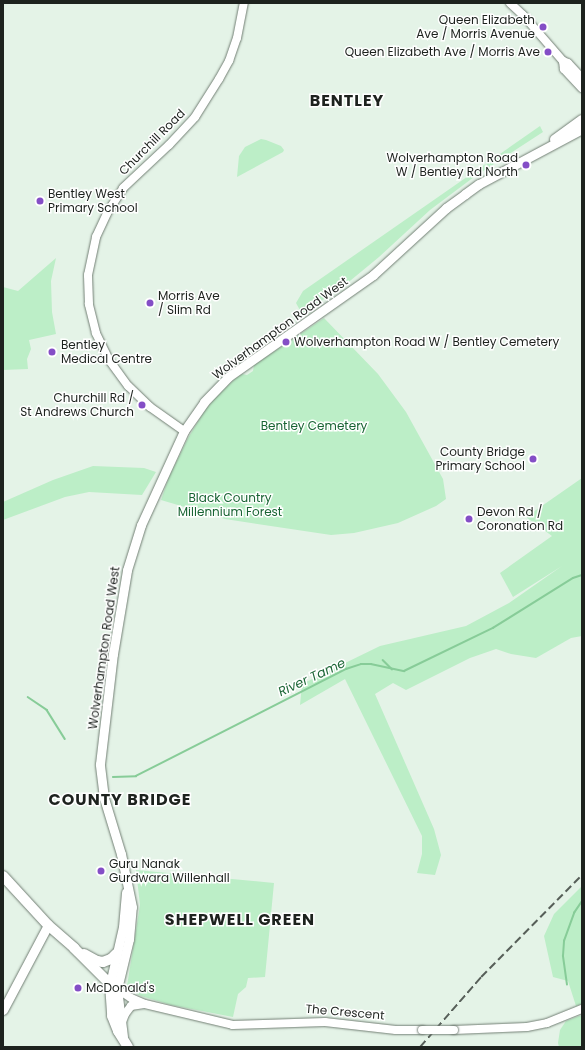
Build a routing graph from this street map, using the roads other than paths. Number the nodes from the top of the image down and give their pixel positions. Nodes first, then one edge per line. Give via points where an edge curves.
1 (244, 3) edge
2 (510, 3) edge
3 (563, 61) junction
4 (582, 78) edge
5 (582, 88) edge
6 (582, 119) edge
7 (582, 129) edge
8 (546, 147) junction
9 (184, 431) junction
10 (3, 876) edge
11 (127, 884) junction
12 (48, 925) junction
13 (74, 948) junction
14 (116, 954) junction
15 (113, 987) junction
16 (145, 1004) junction
17 (582, 1009) edge
18 (3, 1010) edge
19 (121, 1026) junction
20 (123, 1037) junction
21 (128, 1047) edge

1 - 9 street, Churchill Road via 237,38 219,79 195,117 123,188 96,237 88,275 89,304 96,333 109,360 128,386 150,407
2 - 3 street
3 - 4 street
3 - 5 street via 564,69
6 - 8 main road, Wolverhampton Road West
7 - 8 main road, Wolverhampton Road West
8 - 9 main road, Wolverhampton Road West via 465,194 366,280 228,377 204,402
9 - 11 main road, Wolverhampton Road West via 136,538 127,570 114,646 100,764 104,798
10 - 12 main road
11 - 14 main road, Wolverhampton Road West via 123,927
11 - 15 main road, Wolverhampton Road West via 133,917 129,939
12 - 13 main road
12 - 18 main road
13 - 14 main road via 100,962 111,959
13 - 15 main road
14 - 15 main road, Wolverhampton Road West
15 - 16 street, The Crescent
15 - 19 main road
15 - 20 main road via 112,1016
16 - 17 street, The Crescent, bridge via 233,1025 325,1022 396,1030 527,1027 547,1023
16 - 19 street via 128,1009
19 - 20 main road
20 - 21 main road

